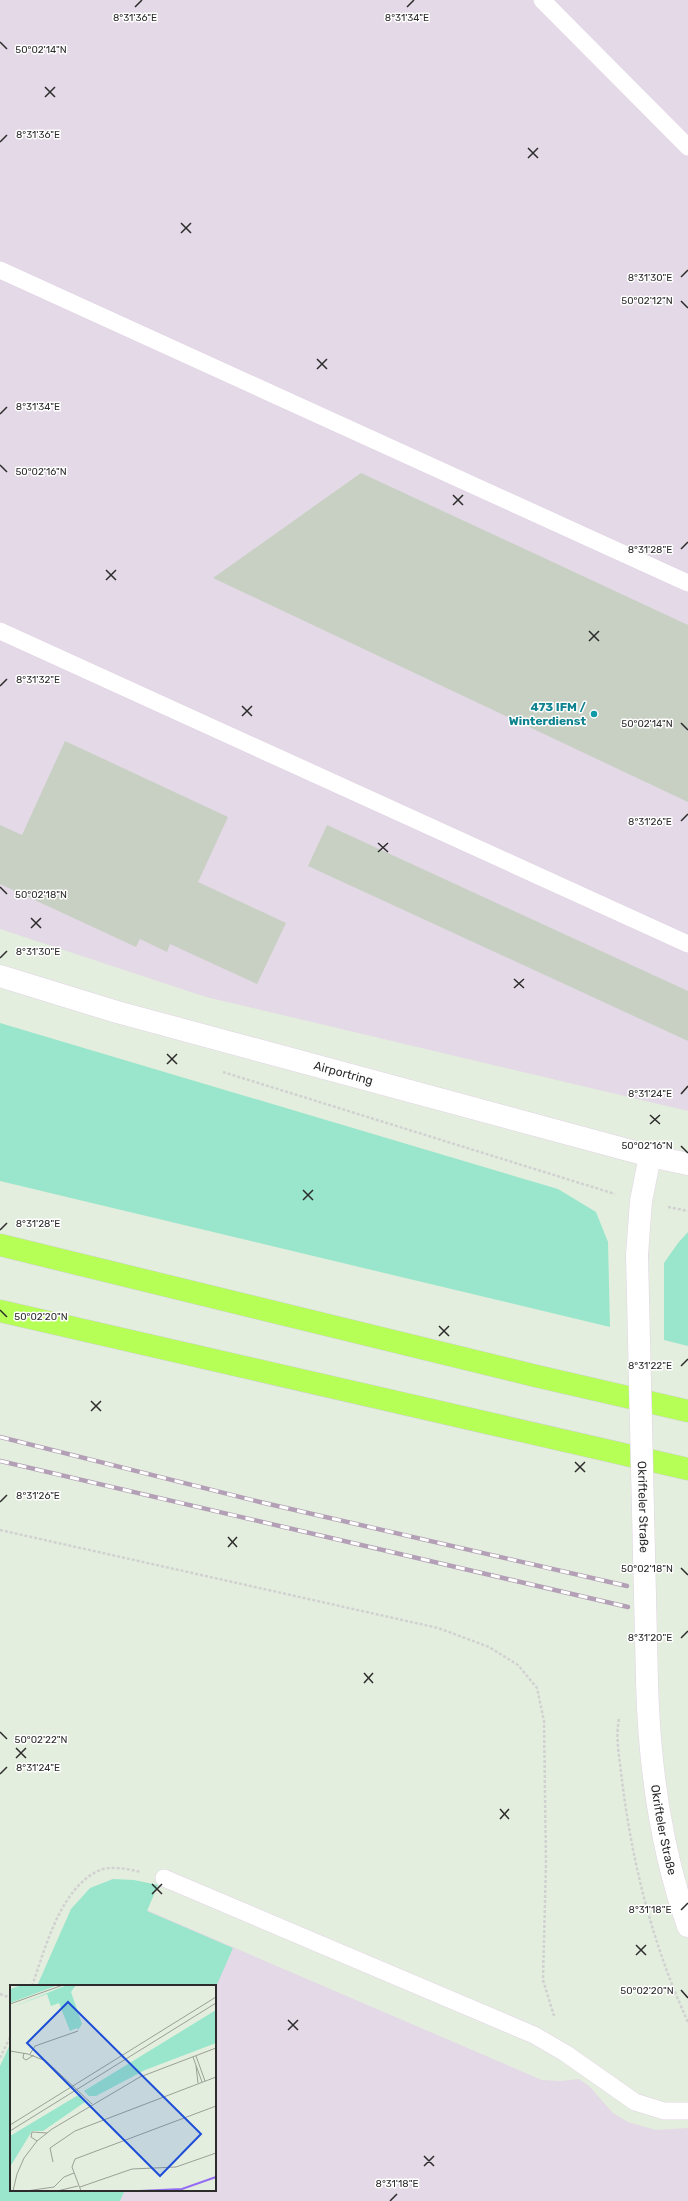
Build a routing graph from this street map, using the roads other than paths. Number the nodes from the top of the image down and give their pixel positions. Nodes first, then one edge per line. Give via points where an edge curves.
1 (542, 0) edge
2 (688, 147) edge
3 (0, 270) edge
4 (688, 583) edge
5 (0, 631) edge
6 (688, 944) edge
7 (0, 976) edge
8 (650, 1156) junction
9 (688, 1164) edge
10 (0, 1244) edge
11 (0, 1311) edge
12 (688, 1412) edge
13 (688, 1469) edge
14 (164, 1878) road end
15 (688, 1926) edge
16 (688, 2111) edge

1 - 2 lane
3 - 4 lane
5 - 6 lane
7 - 8 street, Airportring via 117,1012
8 - 9 street, Airportring
8 - 15 street, Okrifteler Straße, bridge via 640,1201 638,1255 648,1728 659,1809 678,1897
10 - 12 highway
11 - 13 highway
14 - 16 lane via 534,2035 565,2053 635,2102 664,2112

